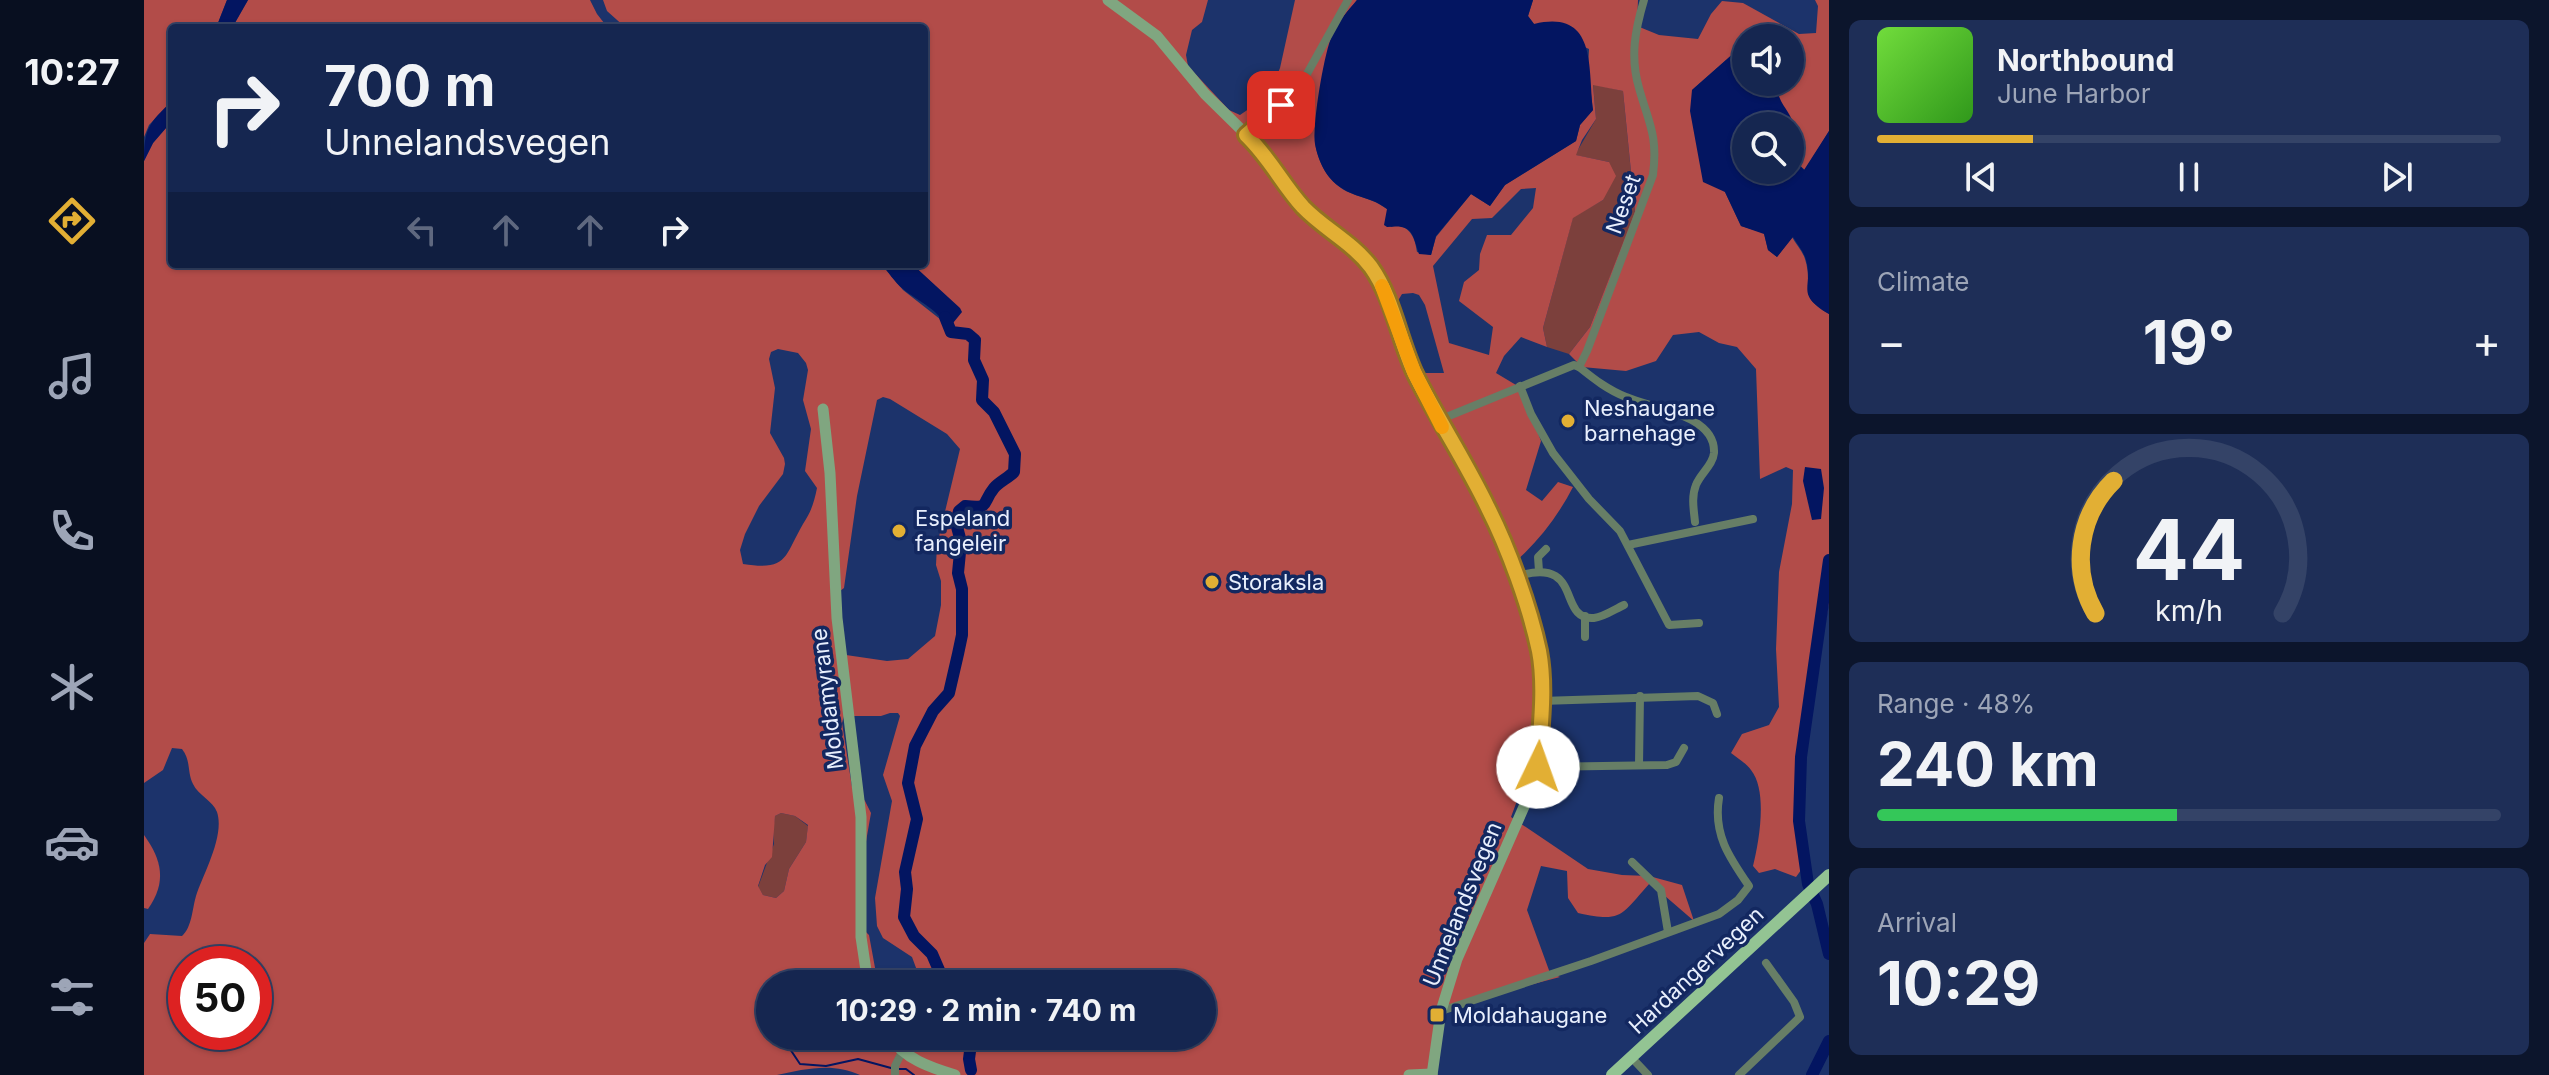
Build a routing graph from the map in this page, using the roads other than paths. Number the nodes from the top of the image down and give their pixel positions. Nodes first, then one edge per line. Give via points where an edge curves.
1 (1108, 0) edge
2 (1348, 0) edge
3 (1644, 0) edge
4 (1246, 135) junction
5 (1579, 367) junction
6 (1520, 386) junction
7 (823, 409) dead end
8 (1439, 420) junction
9 (1753, 519) dead end
10 (1695, 522) dead end
11 (1628, 545) junction
12 (1546, 549) dead end
13 (1539, 571) junction
14 (1515, 577) junction
15 (1624, 605) dead end
16 (1585, 616) junction
17 (1699, 623) dead end
18 (1585, 637) dead end
19 (1640, 696) junction
20 (1541, 701) junction
21 (1717, 714) dead end
22 (1684, 748) dead end
23 (1639, 765) junction
24 (1538, 767) junction
25 (1719, 798) dead end
26 (1632, 862) dead end
27 (1826, 878) edge
28 (1668, 932) junction
29 (1766, 963) dead end
30 (866, 970) edge
31 (1441, 1011) junction
32 (902, 1052) joint
33 (1631, 1057) junction
34 (895, 1075) edge
35 (955, 1075) edge
36 (1409, 1075) edge
37 (1432, 1075) edge
38 (1612, 1075) edge
39 (1648, 1075) edge
40 (1739, 1075) edge

1 - 4 main road, Unnelandsvegen via 1157,36
2 - 4 street via 1298,90
3 - 5 street, Neset via 1634,36 1635,63 1654,134 1653,175
4 - 8 main road, Unnelandsvegen via 1304,208 1373,270
5 - 6 street
5 - 10 street via 1608,389 1705,428 1714,456 1695,486
6 - 8 street
6 - 11 street via 1553,453
7 - 30 main road, Moldamyrane via 837,618 861,817
8 - 14 main road, Unnelandsvegen via 1489,510
9 - 11 street
11 - 17 street via 1669,625
12 - 13 street via 1538,557
13 - 14 street
13 - 16 street via 1558,578
14 - 20 main road, Unnelandsvegen via 1539,652
15 - 16 street via 1598,617
16 - 18 street
19 - 20 street
19 - 21 street via 1705,698
19 - 23 street
20 - 24 main road, Unnelandsvegen
22 - 23 street via 1672,764
23 - 24 street
24 - 31 main road, Unnelandsvegen via 1457,959
25 - 28 street, Unnelandsvegen via 1722,845 1749,886 1719,914
26 - 28 street via 1661,890
27 - 33 main road, Hardangervegen
28 - 31 street, Unnelandsvegen
29 - 40 street via 1800,1017
31 - 37 main road, Unnelandsvegen
32 - 34 street
32 - 35 main road
33 - 38 main road, Hardangervegen
33 - 39 street
36 - 37 main road

